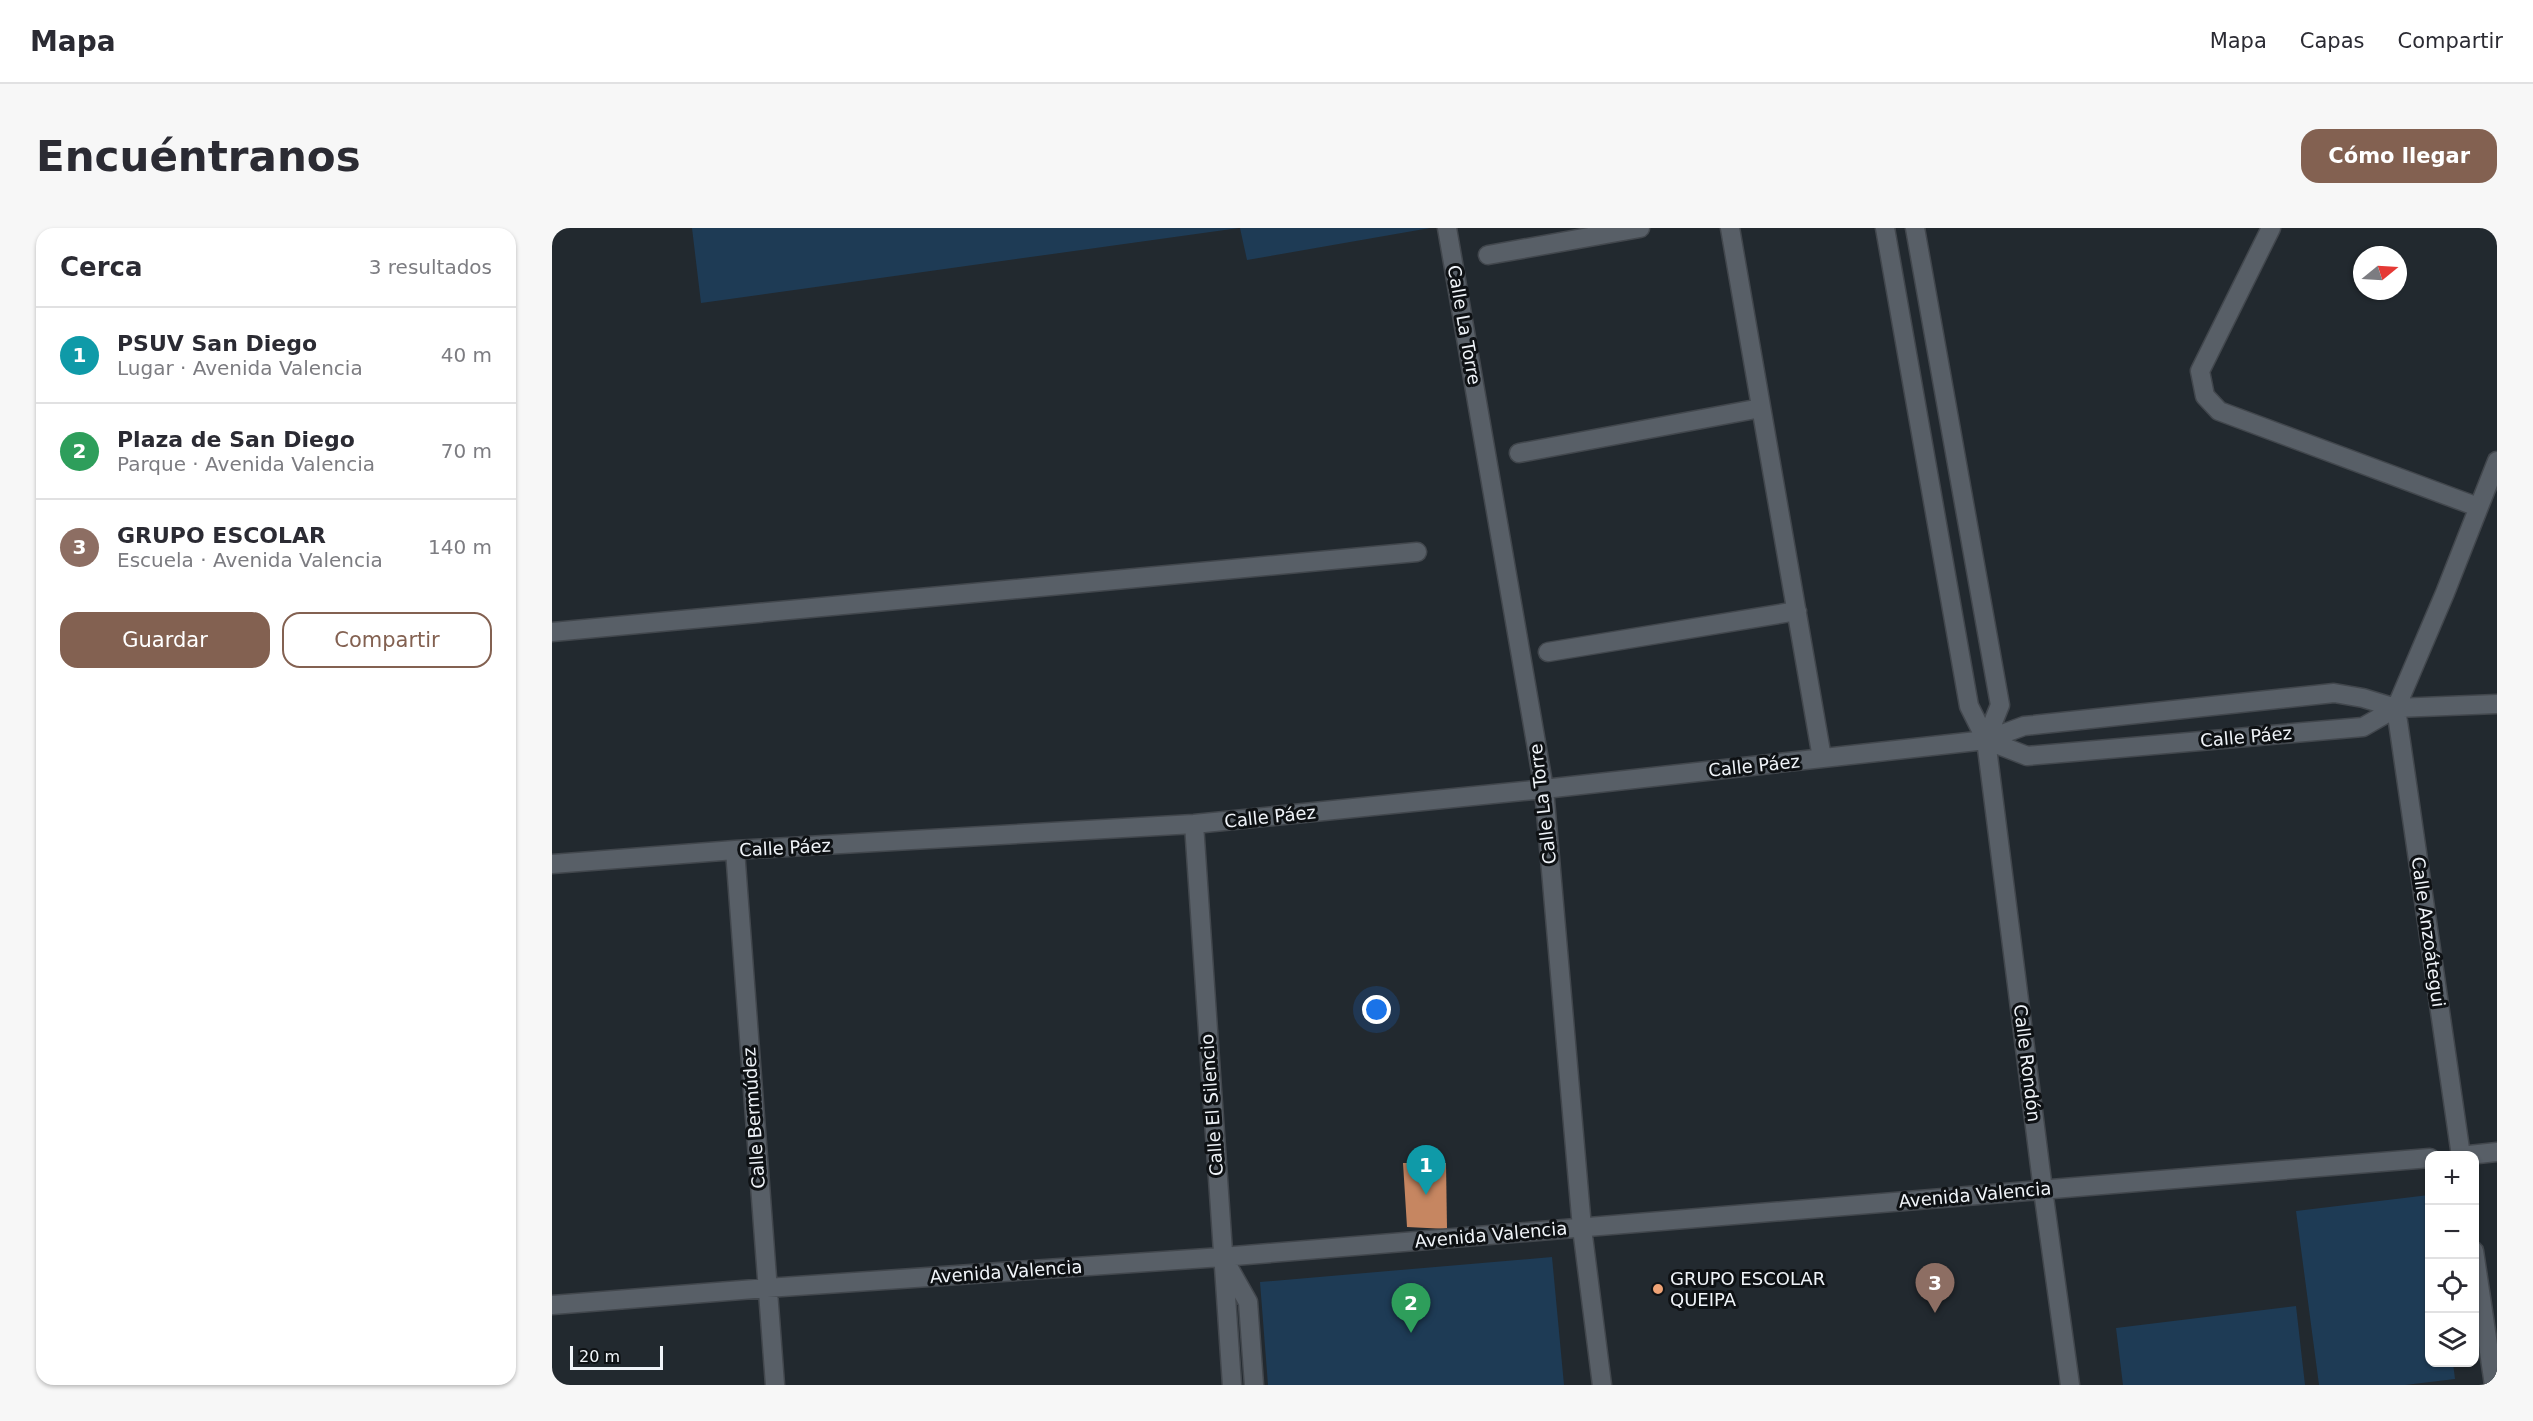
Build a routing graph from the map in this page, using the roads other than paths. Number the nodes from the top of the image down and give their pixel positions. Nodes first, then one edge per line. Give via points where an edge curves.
1 (1447, 228) edge
2 (1640, 228) edge
3 (1730, 228) edge
4 (1885, 228) edge
5 (1915, 228) edge
6 (2271, 228) edge
7 (1488, 255) dead end
8 (1761, 408) junction
9 (1519, 453) dead end
10 (2497, 460) edge
11 (2478, 507) junction
12 (1417, 552) dead end
13 (1797, 611) junction
14 (552, 632) edge
15 (1548, 652) dead end
16 (2497, 704) edge
17 (2396, 708) junction
18 (1986, 740) junction
19 (1822, 758) junction
20 (1544, 789) junction
21 (1194, 824) junction
22 (735, 850) junction
23 (552, 864) edge
24 (2459, 1151) edge
25 (2497, 1152) edge
26 (2479, 1153) edge
27 (2425, 1158) edge
28 (2043, 1190) junction
29 (1582, 1228) junction
30 (1222, 1257) junction
31 (2476, 1259) edge
32 (767, 1288) junction
33 (552, 1305) edge
34 (775, 1385) edge
35 (1232, 1385) edge
36 (1254, 1385) edge
37 (1602, 1385) edge
38 (2070, 1385) edge
39 (2494, 1385) edge

1 - 20 street, Calle La Torre
2 - 7 street
3 - 8 street
4 - 18 street via 1969,706
5 - 18 street via 2000,705
6 - 11 street via 2200,371 2205,396 2219,411
8 - 9 street
8 - 13 street
10 - 11 street
11 - 17 street
12 - 14 street
13 - 15 street
13 - 19 street
16 - 17 street, Calle Páez
17 - 18 street, Calle Páez via 2334,693 2024,726
17 - 18 street, Calle Páez via 2363,726 2026,756
17 - 24 street, Calle Anzoátegui
18 - 19 street, Calle Páez
18 - 28 street, Calle Rondón
19 - 20 street, Calle Páez
20 - 21 street, Calle Páez
20 - 29 street, Calle La Torre
21 - 22 street, Calle Páez
21 - 30 street, Calle El Silencio
22 - 23 street, Calle Páez
22 - 32 street, Calle Bermúdez
25 - 26 street
27 - 28 street, Avenida Valencia
28 - 29 street, Avenida Valencia
28 - 38 street, Calle Rondón
29 - 30 street, Avenida Valencia
29 - 37 street, Calle La Torre
30 - 32 street, Avenida Valencia
30 - 35 street, Calle El Silencio
30 - 36 street via 1248,1302
31 - 39 street
32 - 33 street, Avenida Valencia
32 - 34 street, Calle Bermúdez

